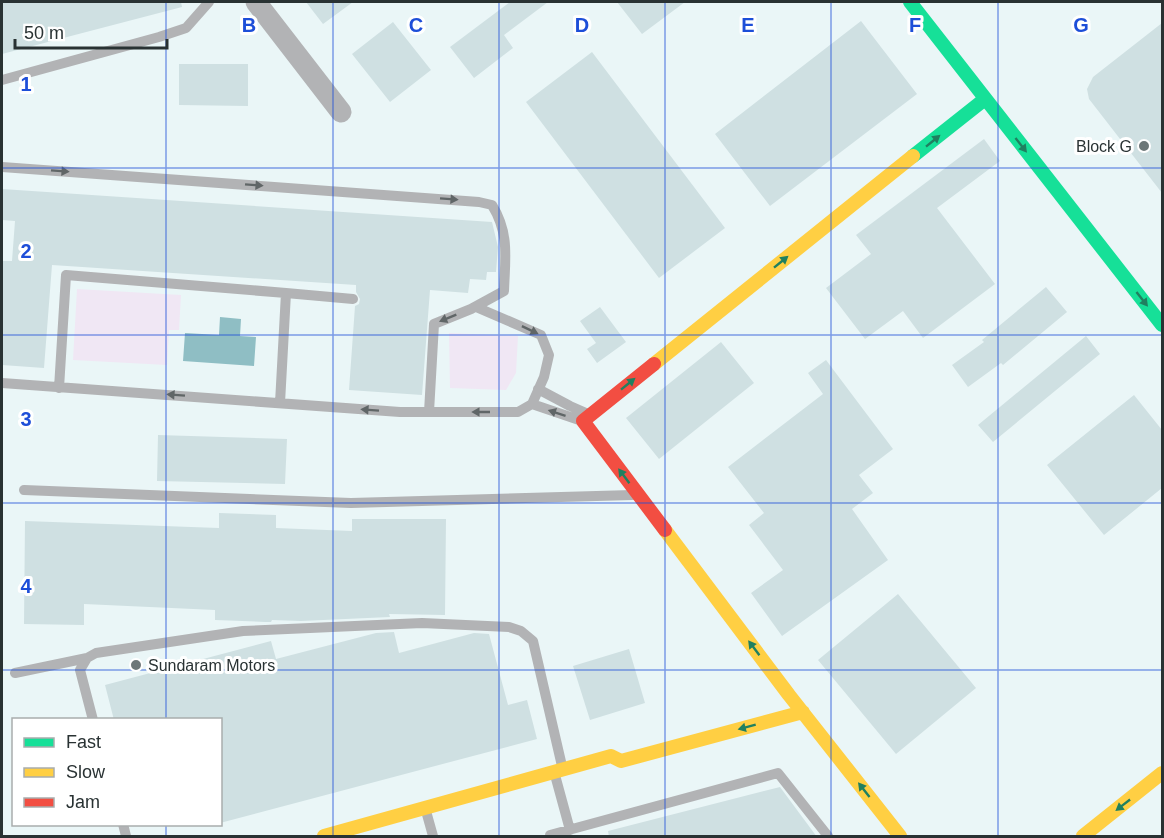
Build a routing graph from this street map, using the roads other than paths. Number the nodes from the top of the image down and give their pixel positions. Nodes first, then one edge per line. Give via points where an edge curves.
1 (256, 2) edge
2 (910, 2) edge
3 (204, 4) edge
4 (2, 80) edge
5 (985, 99) junction
6 (342, 112) dead end
7 (2, 167) edge
8 (286, 293) junction
9 (353, 299) dead end
10 (476, 307) junction
11 (1162, 325) edge
12 (2, 383) edge
13 (59, 388) junction
14 (538, 389) junction
15 (280, 403) junction
16 (532, 404) junction
17 (429, 412) junction
18 (586, 417) junction
19 (24, 490) dead end
20 (638, 495) junction
21 (87, 658) junction
22 (15, 673) dead end
23 (803, 712) junction
24 (92, 718) edge
25 (558, 770) junction
26 (1162, 773) edge
27 (425, 808) junction
28 (570, 830) junction
29 (549, 836) edge
30 (324, 837) edge
31 (433, 837) edge
32 (828, 837) edge
33 (900, 837) edge
34 (1083, 837) edge

1 - 6 street
2 - 5 street
3 - 4 lane via 186,28
5 -> 11 street
18 -> 5 street
7 -> 10 lane via 479,201 492,205 506,241 504,291
8 - 9 lane
8 - 13 lane via 66,275
8 - 15 lane
10 -> 14 lane via 541,335 549,355
10 -> 17 lane via 434,324
12 - 13 lane
15 -> 13 lane
14 - 16 lane
14 - 18 lane
17 -> 15 lane
16 -> 17 lane via 518,412
18 -> 16 lane
20 -> 18 street
19 - 20 lane via 351,502
23 -> 20 street via 783,696
21 - 22 lane
21 - 24 lane via 80,670
21 - 25 lane via 96,653 243,631 422,623 509,627 533,641
23 -> 25 street via 621,761 615,751
33 -> 23 street
25 - 27 street
25 - 28 lane
26 -> 34 street
27 - 30 street
27 - 31 lane
28 - 29 lane
28 - 32 lane via 778,773

